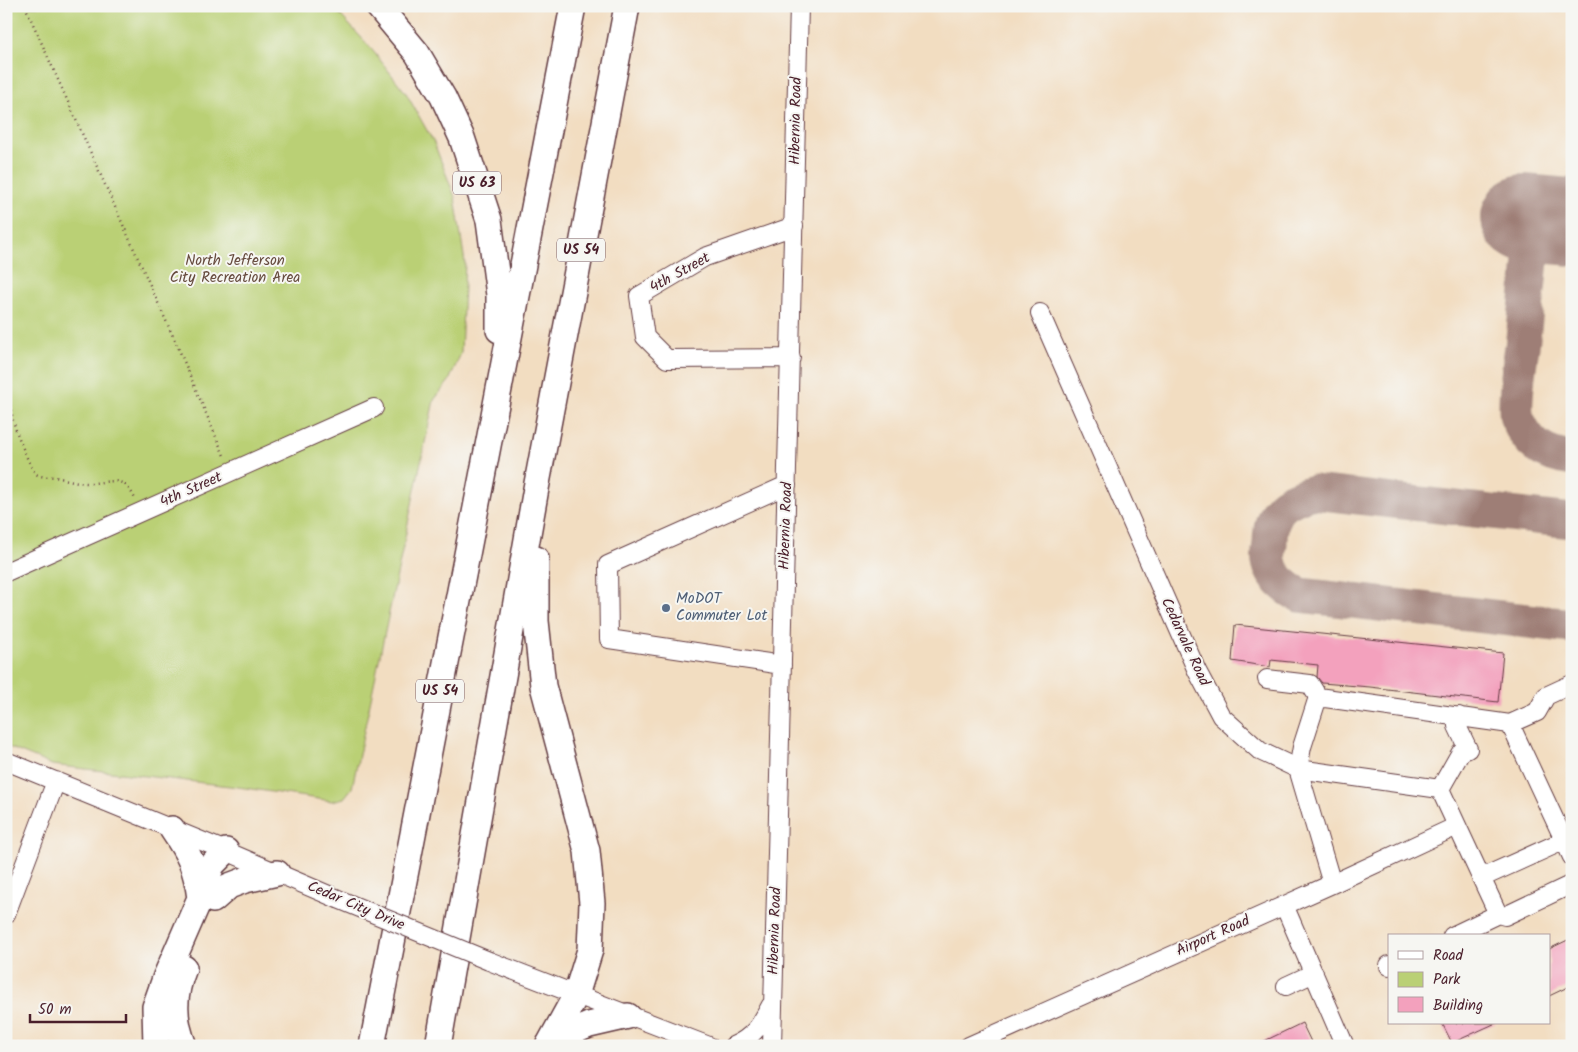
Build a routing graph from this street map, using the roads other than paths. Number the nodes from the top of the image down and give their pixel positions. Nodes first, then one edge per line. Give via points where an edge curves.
1 (378, 6) edge
2 (573, 6) edge
3 (628, 6) edge
4 (799, 6) edge
5 (794, 226) junction
6 (1040, 313) dead end
7 (790, 358) junction
8 (499, 384) junction
9 (374, 408) dead end
10 (787, 485) junction
11 (535, 494) junction
12 (6, 572) edge
13 (782, 665) junction
14 (1267, 679) dead end
15 (1572, 684) edge
16 (1318, 697) junction
17 (1459, 716) junction
18 (1510, 724) junction
19 (6, 761) edge
20 (1298, 769) junction
21 (56, 781) junction
22 (1440, 789) junction
23 (1457, 826) junction
24 (172, 829) junction
25 (1568, 839) edge
26 (226, 851) junction
27 (1572, 857) edge
28 (278, 873) junction
29 (1481, 878) junction
30 (1332, 884) junction
31 (1572, 884) edge
32 (206, 899) junction
33 (1284, 905) junction
34 (6, 914) edge
35 (1498, 914) junction
36 (1456, 934) edge
37 (1314, 972) junction
38 (1286, 986) dead end
39 (576, 996) junction
40 (381, 998) junction
41 (773, 1003) junction
42 (628, 1016) junction
43 (549, 1045) edge
44 (156, 1046) edge
45 (184, 1046) edge
46 (358, 1046) edge
47 (372, 1046) edge
48 (438, 1046) edge
49 (709, 1046) edge
50 (733, 1046) edge
51 (772, 1046) edge
52 (969, 1046) edge
53 (1345, 1046) edge

1 - 8 highway, US 63 via 418,53 443,96 462,138 489,220 499,296
2 - 8 highway, US 54
3 - 11 highway, US 54
4 - 5 street, Hibernia Road
5 - 7 street, Hibernia Road
5 - 7 street, 4th Street via 705,258 639,296 645,338 667,359
6 - 20 street, Cedarvale Road via 1197,671 1221,716 1260,751
7 - 10 street, Hibernia Road
8 - 40 highway, US 54
9 - 12 street, 4th Street
10 - 13 street, Hibernia Road
10 - 13 street via 608,565 609,639
11 - 39 highway via 536,621 543,686 587,852 592,903 590,950
11 - 48 highway, US 54
13 - 41 street, Hibernia Road
14 - 16 street via 1310,684
15 - 18 street via 1546,696 1537,712
16 - 17 street
16 - 20 street
17 - 18 street
17 - 22 street via 1457,726 1468,750 1461,752
18 - 25 street
19 - 21 street, Cedar City Drive
20 - 22 street, Cedarvale Road
20 - 30 street
21 - 24 street, Cedar City Drive
21 - 34 street
22 - 23 street
23 - 29 street
23 - 30 street, Airport Road
24 - 26 street, Cedar City Drive
24 - 32 highway via 194,865
25 - 27 street
25 - 29 street
26 - 28 street, Cedar City Drive
26 - 32 highway via 226,868
28 - 32 highway via 245,880
28 - 39 street, Cedar City Drive, bridge
29 - 35 street
30 - 33 street, Airport Road
31 - 35 street via 1505,916
32 - 44 highway via 166,976 155,1007
32 - 45 highway via 179,981 175,1006 177,1030
33 - 37 street
33 - 52 street, Airport Road
35 - 36 street
37 - 38 street
37 - 53 street
39 - 42 street, Cedar City Drive
39 - 43 highway
40 - 46 highway
40 - 47 highway, US 54
41 - 50 street via 760,1027
41 - 51 street, Hibernia Road
42 - 43 highway via 589,1025
42 - 49 street, Cedar City Drive

